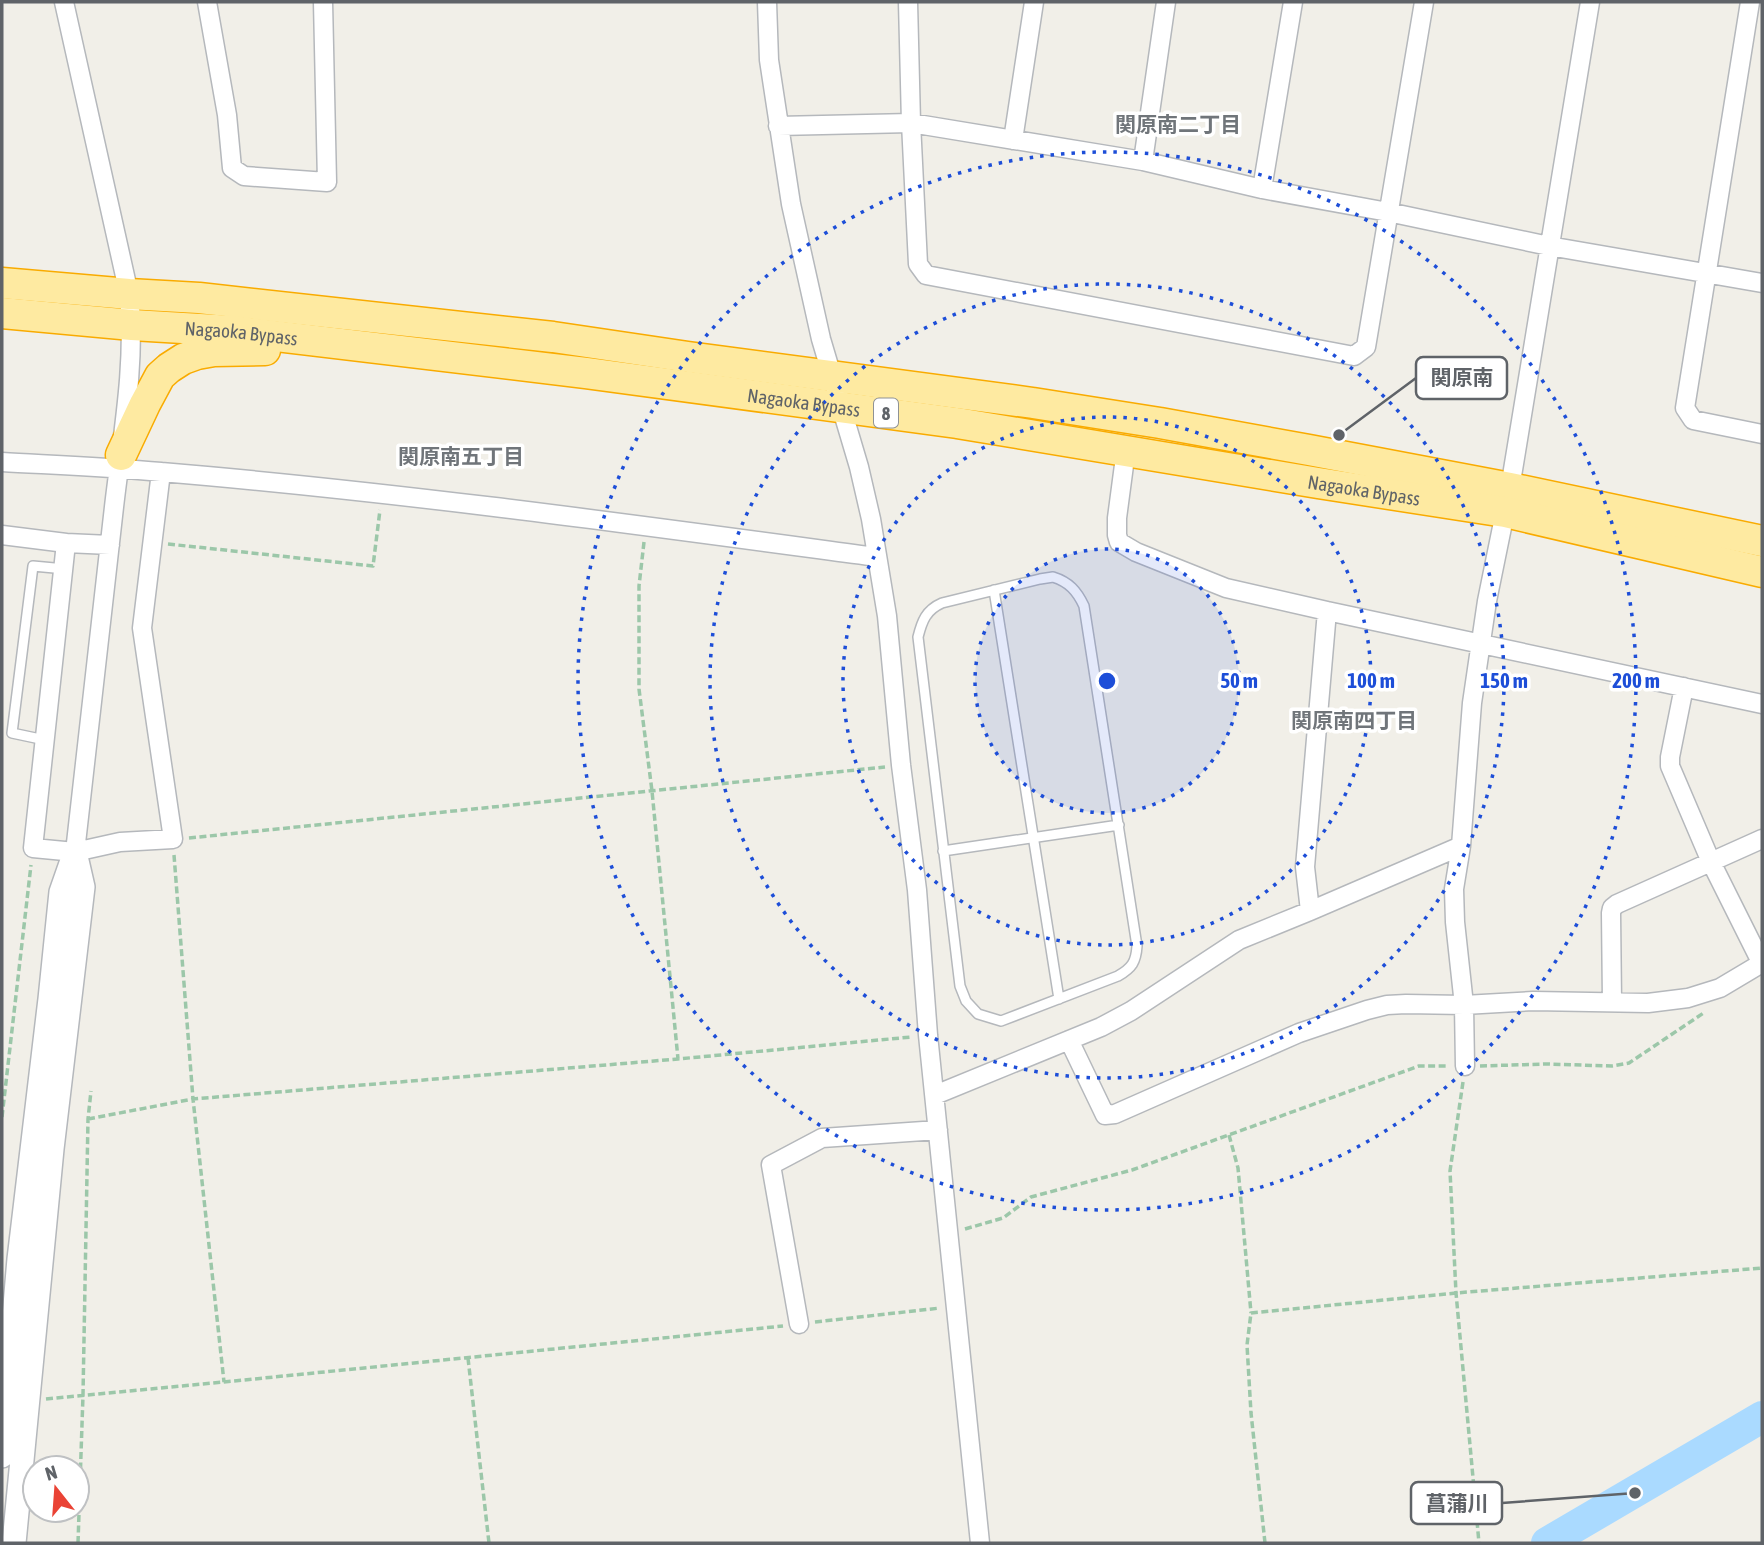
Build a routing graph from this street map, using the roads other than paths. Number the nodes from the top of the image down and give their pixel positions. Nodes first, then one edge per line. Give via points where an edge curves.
1 (64, 2) edge
2 (207, 2) edge
3 (323, 2) edge
4 (766, 2) edge
5 (908, 2) edge
6 (1034, 2) edge
7 (1166, 2) edge
8 (1293, 2) edge
9 (1424, 2) edge
10 (1590, 2) edge
11 (1750, 2) edge
12 (911, 122) junction
13 (778, 126) junction
14 (1013, 140) junction
15 (1143, 161) junction
16 (1262, 189) junction
17 (1388, 212) junction
18 (1549, 246) junction
19 (1707, 274) junction
20 (1762, 283) edge
21 (2, 284) edge
22 (129, 294) junction
23 (2, 313) edge
24 (132, 325) junction
25 (367, 347) junction
26 (833, 377) junction
27 (842, 408) junction
28 (1762, 434) edge
29 (1126, 450) junction
30 (2, 462) edge
31 (120, 462) junction
32 (161, 472) junction
33 (1508, 500) junction
34 (2, 535) edge
35 (1762, 541) edge
36 (66, 543) junction
37 (110, 545) junction
38 (877, 557) junction
39 (65, 569) junction
40 (1762, 572) edge
41 (994, 590) junction
42 (1327, 611) junction
43 (1481, 645) junction
44 (1684, 687) junction
45 (1762, 704) edge
46 (45, 740) junction
47 (1119, 825) junction
48 (1034, 838) junction
49 (1762, 839) edge
50 (1461, 846) junction
51 (943, 851) junction
52 (75, 852) junction
53 (1711, 862) junction
54 (1310, 911) junction
55 (1762, 963) edge
56 (1059, 999) junction
57 (1612, 1002) junction
58 (1464, 1005) junction
59 (1069, 1040) junction
60 (1465, 1066) road end
61 (935, 1095) junction
62 (938, 1130) junction
63 (799, 1324) road end
64 (2, 1456) edge
65 (15, 1543) edge
66 (980, 1543) edge

1 - 22 street
2 - 3 street via 232,167 244,176 327,182
4 - 13 street
5 - 12 street
6 - 14 street
7 - 15 street
8 - 16 street
9 - 17 street
10 - 18 street
11 - 19 street
12 - 13 street
12 - 14 street
12 - 17 street via 918,264 926,275 1284,344 1354,356 1366,347
13 - 26 street via 812,298
14 - 15 street
15 - 16 street
16 - 17 street
17 - 18 street
18 - 19 street
18 - 33 street
19 - 20 street
19 - 28 street via 1685,408 1693,420
21 - 22 highway, Nagaoka Bypass / 8
22 - 24 street
22 - 26 highway, Nagaoka Bypass / 8 via 540,335
23 - 24 highway, Nagaoka Bypass / 8
24 - 25 highway, Nagaoka Bypass / 8
24 - 31 street
25 - 27 highway, Nagaoka Bypass / 8
25 - 31 highway via 214,351 183,359 160,376
26 - 27 street
26 - 33 highway, Nagaoka Bypass / 8 via 1160,423
27 - 29 highway, Nagaoka Bypass / 8
27 - 38 street
29 - 33 highway, Nagaoka Bypass / 8 via 1318,483
29 - 42 street via 1117,518 1119,541 1226,588
30 - 31 street
31 - 32 street
31 - 37 street
32 - 38 street via 382,494
32 - 52 street via 142,628 173,839 120,842
33 - 35 highway, Nagaoka Bypass / 8
33 - 40 highway, Nagaoka Bypass / 8
33 - 43 street
34 - 36 street
36 - 37 street
36 - 39 street
37 - 52 street
38 - 61 street via 917,890
39 - 46 street
39 - 46 lane via 33,566 12,733
41 - 47 lane via 1053,577 1078,593 1084,606
41 - 48 lane
41 - 51 lane via 934,607 921,623 918,636
42 - 43 street
42 - 54 street via 1305,867
43 - 44 street
43 - 50 street
44 - 45 street
44 - 53 street via 1670,766
46 - 52 street via 33,848
47 - 48 lane
47 - 56 lane via 1136,958 1118,976
48 - 51 lane
48 - 56 lane
49 - 53 street
50 - 54 street
50 - 58 street via 1454,889
51 - 56 lane via 960,986 966,1001 978,1014 1001,1021
52 - 64 street via 61,892 19,1259
52 - 65 street via 83,887 52,1150
53 - 55 street
53 - 57 street via 1612,908
54 - 59 street via 1239,940 1130,1012
55 - 57 street via 1720,988 1688,998
57 - 58 street via 1532,1000
58 - 59 street via 1387,1005 1335,1019 1105,1115
58 - 60 street
59 - 61 street
61 - 62 street
62 - 63 street via 822,1138 771,1165
62 - 66 street

